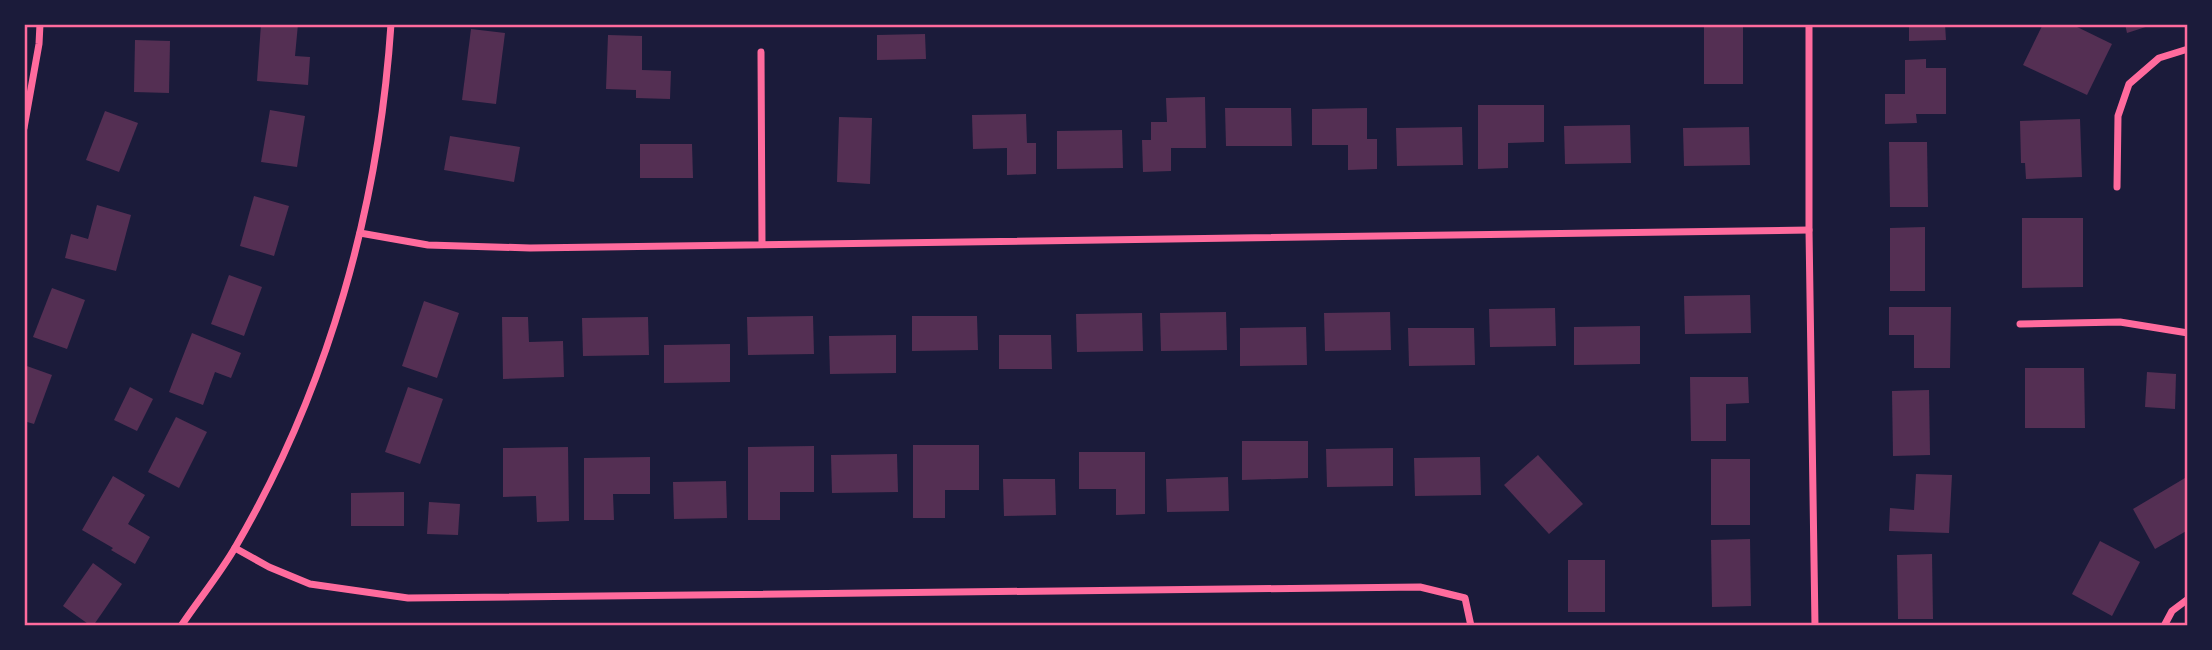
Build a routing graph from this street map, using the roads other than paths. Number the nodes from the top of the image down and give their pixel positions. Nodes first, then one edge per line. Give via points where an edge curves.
1 (40, 24) edge
2 (391, 24) edge
3 (1809, 24) edge
4 (2188, 49) edge
5 (761, 52) dead end
6 (24, 128) edge
7 (2117, 187) dead end
8 (1809, 230) junction
9 (360, 233) junction
10 (762, 244) junction
11 (2020, 324) dead end
12 (2188, 333) edge
13 (235, 548) junction
14 (2188, 599) edge
15 (181, 625) edge
16 (1471, 625) edge
17 (1815, 625) edge
18 (2164, 625) edge

1 - 6 street
2 - 9 street via 383,110
3 - 8 street
4 - 7 street via 2159,58 2129,84 2118,116
5 - 10 street
8 - 10 street
8 - 17 street
9 - 10 street via 428,245 475,247
9 - 13 street via 319,372 290,441
11 - 12 street via 2120,322
13 - 15 street
13 - 16 street via 310,584 408,598 1420,587 1465,598
14 - 18 street via 2172,611

